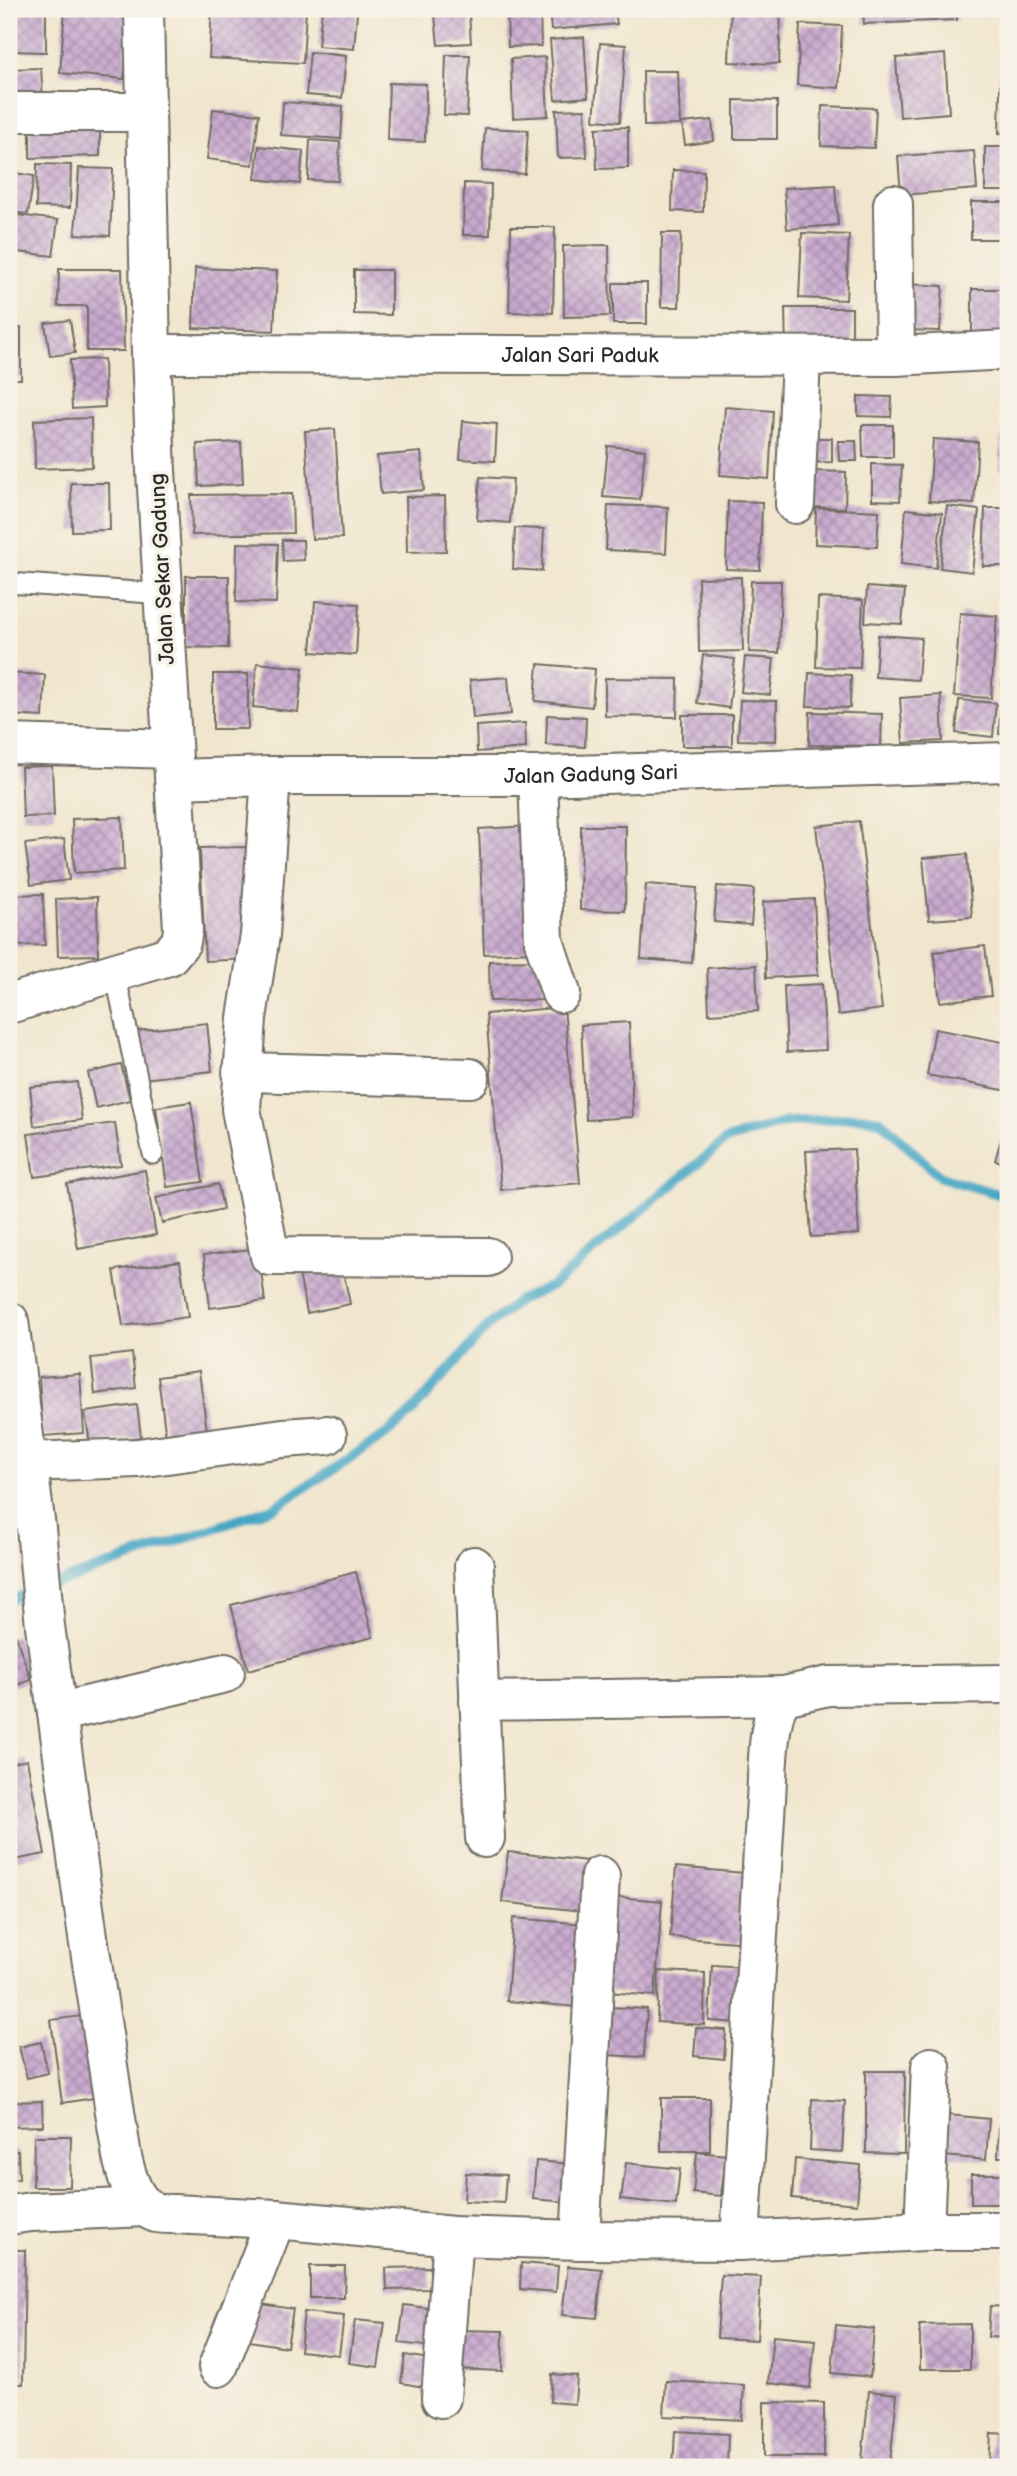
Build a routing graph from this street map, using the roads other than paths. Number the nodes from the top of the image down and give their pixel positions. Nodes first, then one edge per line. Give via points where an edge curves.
1 (144, 9) edge
2 (9, 112) edge
3 (146, 112) junction
4 (893, 204) dead end
5 (1008, 350) edge
6 (151, 354) junction
7 (801, 356) junction
8 (895, 356) junction
9 (795, 504) dead end
10 (9, 583) edge
11 (165, 594) junction
12 (9, 744) edge
13 (1008, 762) edge
14 (173, 764) junction
15 (271, 776) junction
16 (538, 776) junction
17 (115, 972) junction
18 (561, 993) dead end
19 (9, 1004) edge
20 (242, 1072) junction
21 (470, 1078) dead end
22 (153, 1154) dead end
23 (488, 1257) dead end
24 (9, 1321) edge
25 (327, 1435) dead end
26 (26, 1462) junction
27 (474, 1566) dead end
28 (225, 1673) dead end
29 (1008, 1684) edge
30 (784, 1696) junction
31 (479, 1701) junction
32 (57, 1713) junction
33 (485, 1838) dead end
34 (600, 1876) dead end
35 (931, 2067) dead end
36 (147, 2207) junction
37 (9, 2215) edge
38 (276, 2219) junction
39 (923, 2231) junction
40 (1008, 2231) edge
41 (453, 2236) junction
42 (580, 2240) junction
43 (740, 2241) junction
44 (218, 2367) dead end
45 (441, 2398) dead end

1 - 3 street, Jalan Sekar Gadung
2 - 3 street
3 - 6 street, Jalan Sekar Gadung
4 - 8 street
5 - 8 street, Jalan Sari Paduk
6 - 7 street, Jalan Sari Paduk
6 - 11 street, Jalan Sekar Gadung
7 - 8 street, Jalan Sari Paduk
7 - 9 street
10 - 11 lane
11 - 14 street, Jalan Sekar Gadung
12 - 14 street, Jalan Gadung Sari
13 - 16 street, Jalan Gadung Sari
14 - 15 street, Jalan Gadung Sari
14 - 17 street, Jalan Sekar Gadung via 184,929 181,942 169,956
15 - 16 street, Jalan Gadung Sari
15 - 20 street via 260,936
16 - 18 street via 544,941
17 - 19 street, Jalan Sekar Gadung
17 - 22 lane
20 - 21 street
20 - 23 street via 241,1110 270,1256
24 - 26 street
25 - 26 street via 138,1458
26 - 32 street
27 - 31 street
28 - 32 street
29 - 30 street via 828,1686
30 - 31 street
30 - 43 street via 776,1706 770,1746
31 - 33 street
32 - 36 street via 122,2157 130,2186
34 - 42 street
35 - 39 street
36 - 37 street
36 - 38 street via 156,2213
38 - 41 street
38 - 44 street
39 - 40 street
39 - 43 street
41 - 42 street
41 - 45 street
42 - 43 street

